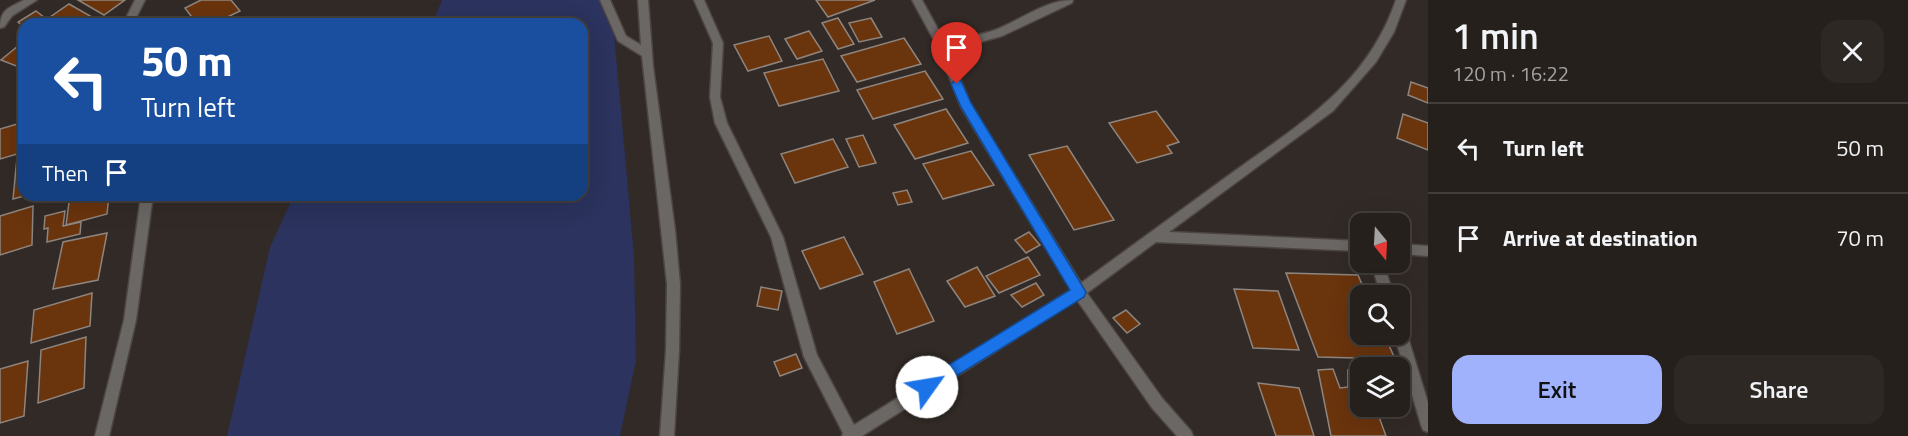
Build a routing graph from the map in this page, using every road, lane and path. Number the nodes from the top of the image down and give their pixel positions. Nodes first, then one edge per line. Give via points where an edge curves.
1 (32, 0) edge
2 (140, 0) edge
3 (605, 0) edge
4 (643, 0) edge
5 (699, 0) edge
6 (917, 0) edge
7 (1068, 0) edge
8 (1401, 0) edge
9 (131, 18) edge
10 (0, 24) edge
11 (941, 44) junction
12 (645, 52) junction
13 (146, 201) edge
14 (1155, 237) junction
15 (1350, 246) edge
16 (1410, 250) edge
17 (1428, 251) edge
18 (1079, 292) junction
19 (1403, 345) edge
20 (1428, 426) edge
21 (1181, 434) edge
22 (850, 435) edge
23 (102, 436) edge
24 (667, 436) edge

1 - 10 street via 8,13
2 - 9 street
3 - 12 street via 622,38
4 - 12 street
5 - 22 street via 718,43 716,98 721,123 777,237 811,357
6 - 11 street
7 - 11 street via 998,33
8 - 14 street via 1379,52 1329,108
11 - 18 street via 965,104
12 - 24 street via 675,306
13 - 23 street via 130,320
14 - 15 street
14 - 18 street
16 - 17 street
18 - 21 street
18 - 22 street
19 - 20 street

